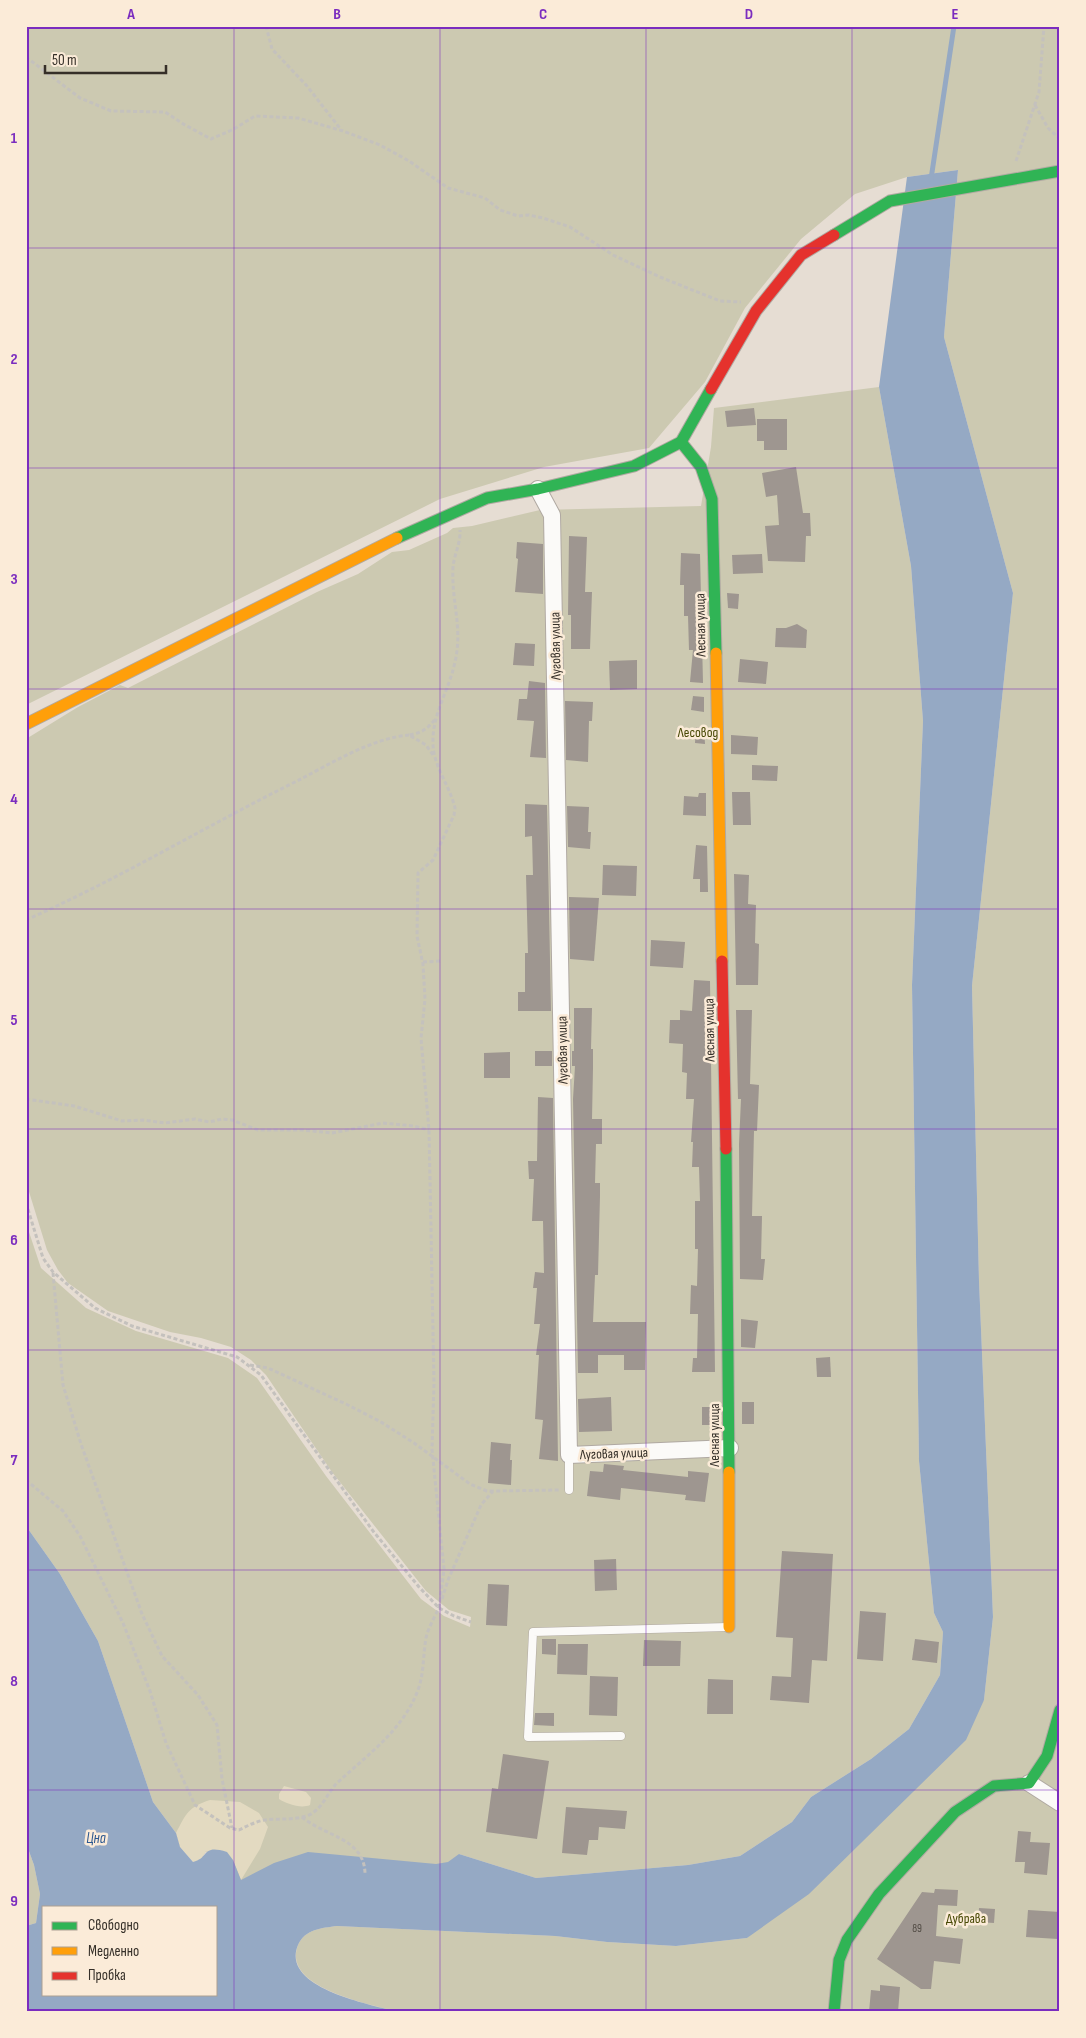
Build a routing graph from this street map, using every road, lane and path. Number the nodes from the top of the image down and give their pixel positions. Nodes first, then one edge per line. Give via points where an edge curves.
1 (266, 26) edge
2 (1044, 26) edge
3 (26, 58) edge
4 (1035, 104) junction
5 (343, 131) junction
6 (1060, 139) edge
7 (1060, 171) edge
8 (1011, 178) junction
9 (739, 302) dead end
10 (681, 442) junction
11 (538, 489) junction
12 (456, 512) junction
13 (437, 717) junction
14 (26, 724) edge
15 (409, 735) junction
16 (434, 756) junction
17 (26, 920) edge
18 (442, 961) dead end
19 (423, 962) junction
20 (26, 1099) edge
21 (429, 1130) junction
22 (26, 1203) edge
23 (53, 1272) junction
24 (246, 1364) junction
25 (730, 1448) junction
26 (569, 1455) junction
27 (433, 1456) junction
28 (26, 1480) edge
29 (569, 1490) joint
30 (493, 1491) junction
31 (439, 1608) junction
32 (471, 1622) dead end
33 (729, 1626) joint
34 (1060, 1710) edge
35 (621, 1736) dead end
36 (1029, 1783) junction
37 (1060, 1803) edge
38 (302, 1816) junction
39 (232, 1828) junction
40 (26, 1871) edge
41 (365, 1873) dead end
42 (26, 1882) edge
43 (834, 2012) edge

1 - 5 path via 272,49
2 - 4 path via 1039,92
3 - 5 path via 80,98 111,111 165,112 211,139 255,116 298,118
4 - 6 path via 1048,128
4 - 8 path
5 - 9 path via 394,153 448,188 485,198 500,210 518,216 529,215 570,227 613,255 660,277 720,300
7 - 8 street
8 - 10 street via 890,201 800,255 756,311
10 - 11 street via 634,466
10 - 25 street, Лесная улица via 701,467 712,499
11 - 12 street via 487,498
11 - 26 street, Луговая улица via 552,515
12 - 13 path via 460,533 453,568 458,642 454,667
12 - 14 street
13 - 15 path via 430,727
13 - 16 path via 433,730
15 - 16 path via 426,745
15 - 17 path via 393,736 324,767 112,879
16 - 19 path via 455,808 434,860 418,873 417,936
18 - 19 path
19 - 21 path via 425,999 421,1038
20 - 21 path via 74,1106 122,1121 195,1119 209,1122 222,1119 258,1130 332,1133 383,1123
21 - 27 path
22 - 23 path via 43,1258
23 - 24 path via 95,1308 132,1326 237,1357
23 - 39 path via 62,1385 142,1614 162,1656 198,1695 217,1725 222,1779
24 - 27 path via 268,1368 348,1405
24 - 31 path via 261,1375 374,1530
25 - 26 street, Луговая улица
25 - 33 street, Лесная улица
26 - 29 lane
27 - 30 path via 470,1484
27 - 31 path via 444,1569
28 - 39 path via 63,1511 80,1536 123,1623 166,1743 195,1804
29 - 30 path
30 - 31 path via 482,1505
31 - 32 path
31 - 38 path via 426,1638 425,1659 408,1712 388,1737 335,1785 316,1810
33 - 35 lane via 534,1632 528,1737
34 - 36 street via 1047,1756
36 - 37 street
36 - 43 street via 994,1786 955,1812 879,1894 846,1940 839,1960
38 - 39 path via 265,1820 239,1830
38 - 41 path via 320,1830 350,1843 362,1859
40 - 42 path

